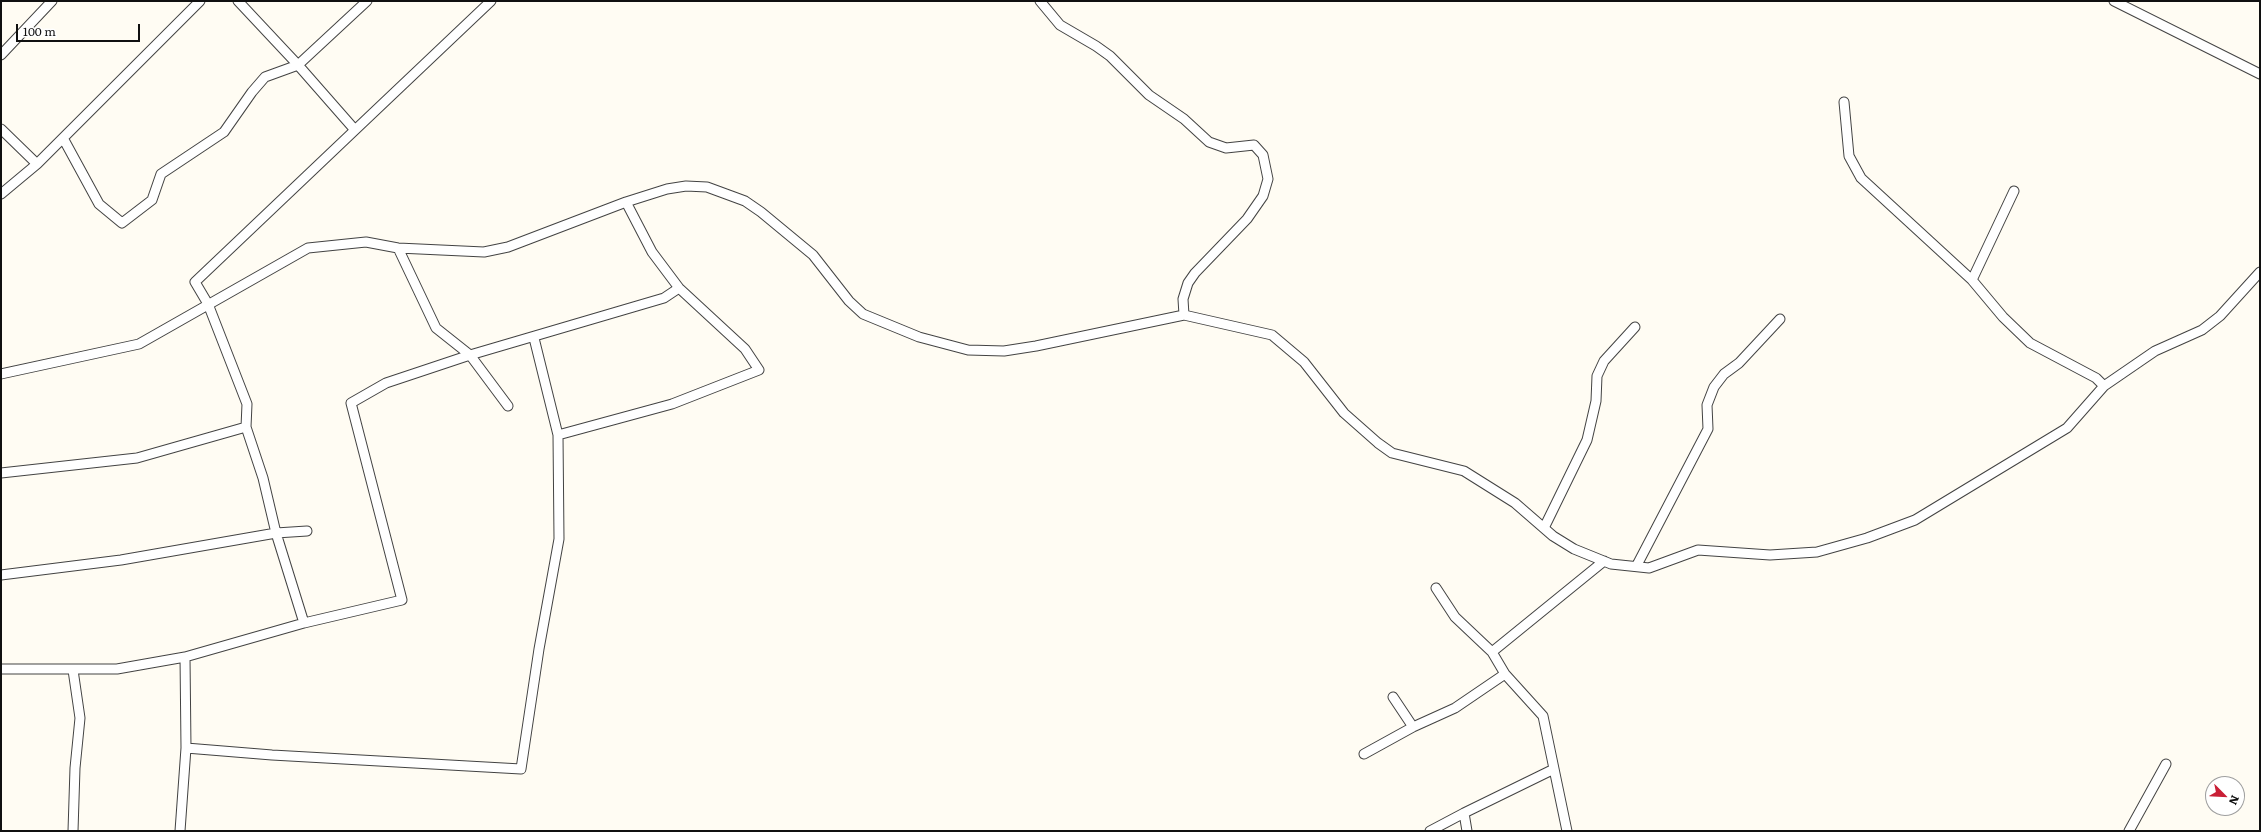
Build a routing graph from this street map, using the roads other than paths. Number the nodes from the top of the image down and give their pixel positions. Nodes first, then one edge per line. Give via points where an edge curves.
1 (52, 1) edge
2 (200, 1) edge
3 (238, 1) edge
4 (367, 1) edge
5 (491, 1) edge
6 (1040, 1) edge
7 (2114, 1) edge
8 (1, 54) edge
9 (298, 65) junction
10 (2260, 74) edge
11 (1844, 102) dead end
12 (1, 129) edge
13 (355, 130) junction
14 (63, 138) junction
15 (37, 164) junction
16 (2014, 191) dead end
17 (1, 194) edge
18 (626, 202) junction
19 (398, 248) junction
20 (2260, 272) edge
21 (1972, 280) junction
22 (679, 288) junction
23 (208, 304) junction
24 (1184, 315) junction
25 (1780, 319) dead end
26 (1635, 327) dead end
27 (534, 338) junction
28 (470, 355) junction
29 (1, 374) edge
30 (2104, 386) junction
31 (508, 406) dead end
32 (246, 427) junction
33 (558, 435) junction
34 (1, 473) edge
35 (1544, 528) junction
36 (307, 531) dead end
37 (276, 533) junction
38 (1604, 561) junction
39 (1637, 565) junction
40 (1, 575) edge
41 (1436, 588) dead end
42 (304, 623) junction
43 (1492, 652) junction
44 (185, 657) junction
45 (1, 669) edge
46 (73, 670) junction
47 (1505, 674) junction
48 (1393, 697) dead end
49 (1413, 727) junction
50 (186, 748) junction
51 (1364, 754) dead end
52 (2166, 764) dead end
53 (1554, 769) junction
54 (1464, 813) junction
55 (73, 831) edge
56 (180, 831) edge
57 (1430, 831) edge
58 (1467, 831) edge
59 (1568, 831) edge
60 (2129, 831) edge

1 - 8 street
2 - 14 street
3 - 9 street
4 - 9 street
5 - 13 street
6 - 24 street via 1060,25 1110,56 1149,95 1184,119 1209,142 1226,148 1254,145 1263,155 1268,179 1263,196 1247,219 1195,272 1183,299
7 - 10 street
9 - 13 street
9 - 14 street via 266,77 252,92 224,132 161,174 152,200 122,223 99,204
11 - 21 street via 1849,156 1861,178
12 - 15 street
13 - 23 street via 195,282
14 - 15 street
15 - 17 street
16 - 21 street
18 - 19 street via 508,247 484,252
18 - 22 street via 652,252
18 - 24 street via 686,186 707,187 745,202 762,212 813,255 849,301 863,314 913,335 968,350 1004,351 1036,346
19 - 23 street via 366,242 308,248
19 - 28 street via 436,328
20 - 30 street via 2220,316 2202,330 2155,351
21 - 30 street via 2003,317 2030,343 2096,378
22 - 27 street via 664,298
22 - 33 street via 745,349 759,370 672,404
23 - 29 street via 138,344
23 - 32 street via 247,404
24 - 35 street via 1272,335 1304,362 1344,413 1378,443 1406,457 1464,471 1515,503
25 - 39 street via 1714,387 1707,405 1708,429
26 - 35 street via 1604,361 1598,376 1596,401 1587,440
27 - 28 street
27 - 33 street
28 - 31 street
28 - 42 street via 386,383 352,403 402,600
30 - 39 street via 2066,428 1915,520 1867,538 1817,552 1770,555 1698,550 1649,568
32 - 34 street via 137,458
32 - 37 street via 263,478
33 - 50 street via 559,539 521,769
35 - 38 street via 1574,549
36 - 37 street
37 - 40 street via 121,560
37 - 42 street
38 - 39 street via 1611,564
38 - 43 street
41 - 43 street via 1455,617
42 - 44 street
43 - 47 street
44 - 46 street via 117,670
44 - 50 street
45 - 46 street
46 - 55 street via 80,718
47 - 49 street via 1455,708
47 - 53 street via 1542,716
48 - 49 street
49 - 51 street
50 - 56 street
52 - 60 street
53 - 54 street
53 - 59 street
54 - 57 street
54 - 58 street

